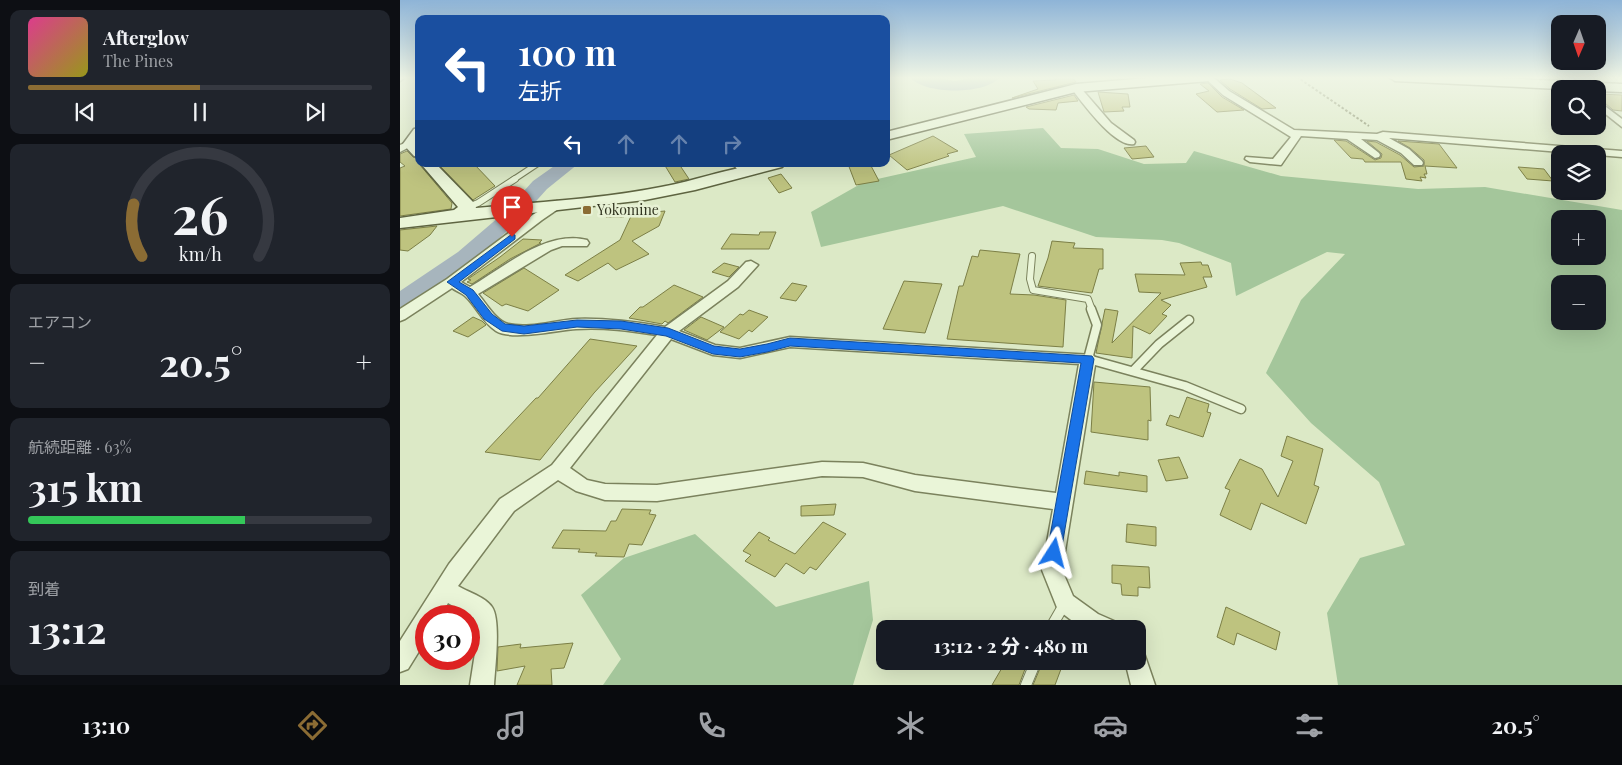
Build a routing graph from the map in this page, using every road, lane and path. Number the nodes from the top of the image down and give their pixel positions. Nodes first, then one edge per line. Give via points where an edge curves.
1 (989, 109) edge
2 (1094, 109) edge
3 (1255, 109) edge
4 (1343, 109) edge
5 (1606, 111) edge
6 (1622, 124) edge
7 (1292, 132) junction
8 (890, 133) edge
9 (1350, 136) junction
10 (1381, 136) junction
11 (1130, 142) dead end
12 (1622, 154) edge
13 (1375, 155) dead end
14 (1250, 159) dead end
15 (1418, 163) dead end
16 (430, 167) edge
17 (532, 167) edge
18 (742, 168) edge
19 (552, 206) junction
20 (465, 211) junction
21 (400, 223) edge
22 (583, 243) dead end
23 (1032, 256) dead end
24 (751, 265) dead end
25 (452, 282) junction
26 (470, 292) junction
27 (400, 316) edge
28 (1190, 320) dead end
29 (668, 332) junction
30 (1088, 359) junction
31 (1134, 370) junction
32 (1241, 409) dead end
33 (558, 470) junction
34 (1062, 502) junction
35 (445, 590) junction
36 (1065, 604) junction
37 (436, 605) edge
38 (1055, 620) edge
39 (1089, 620) edge
40 (415, 638) edge
41 (400, 661) edge
42 (1032, 670) edge
43 (1139, 670) edge
44 (482, 685) edge
45 (1026, 685) edge
46 (1143, 685) edge

1 - 8 main road
2 - 11 street via 1113,131
3 - 7 street
4 - 10 path
5 - 6 street
7 - 9 street
7 - 14 street via 1296,136 1294,142 1276,163
9 - 10 street
9 - 13 street
10 - 12 street
10 - 15 street
16 - 20 main road
17 - 20 lane
18 - 19 main road via 645,195
19 - 20 main road
19 - 25 street
20 - 21 main road
22 - 26 street via 560,242 546,247
23 - 30 lane via 1030,279 1033,290 1088,300 1097,325
24 - 29 street via 733,284
25 - 26 street
25 - 27 street
26 - 29 street via 502,328 524,330 577,324 621,325
28 - 31 lane via 1159,344
29 - 30 street via 713,350 740,353 790,342
29 - 33 street
30 - 31 lane
30 - 34 street
31 - 32 lane
33 - 34 street via 582,486 604,492 657,493 822,469 863,470 915,483
33 - 35 street via 507,505
34 - 36 street via 1052,570
35 - 37 street
35 - 44 street via 473,603 484,613 486,652
36 - 38 lane
36 - 39 street
40 - 41 street
42 - 45 lane
43 - 46 street

